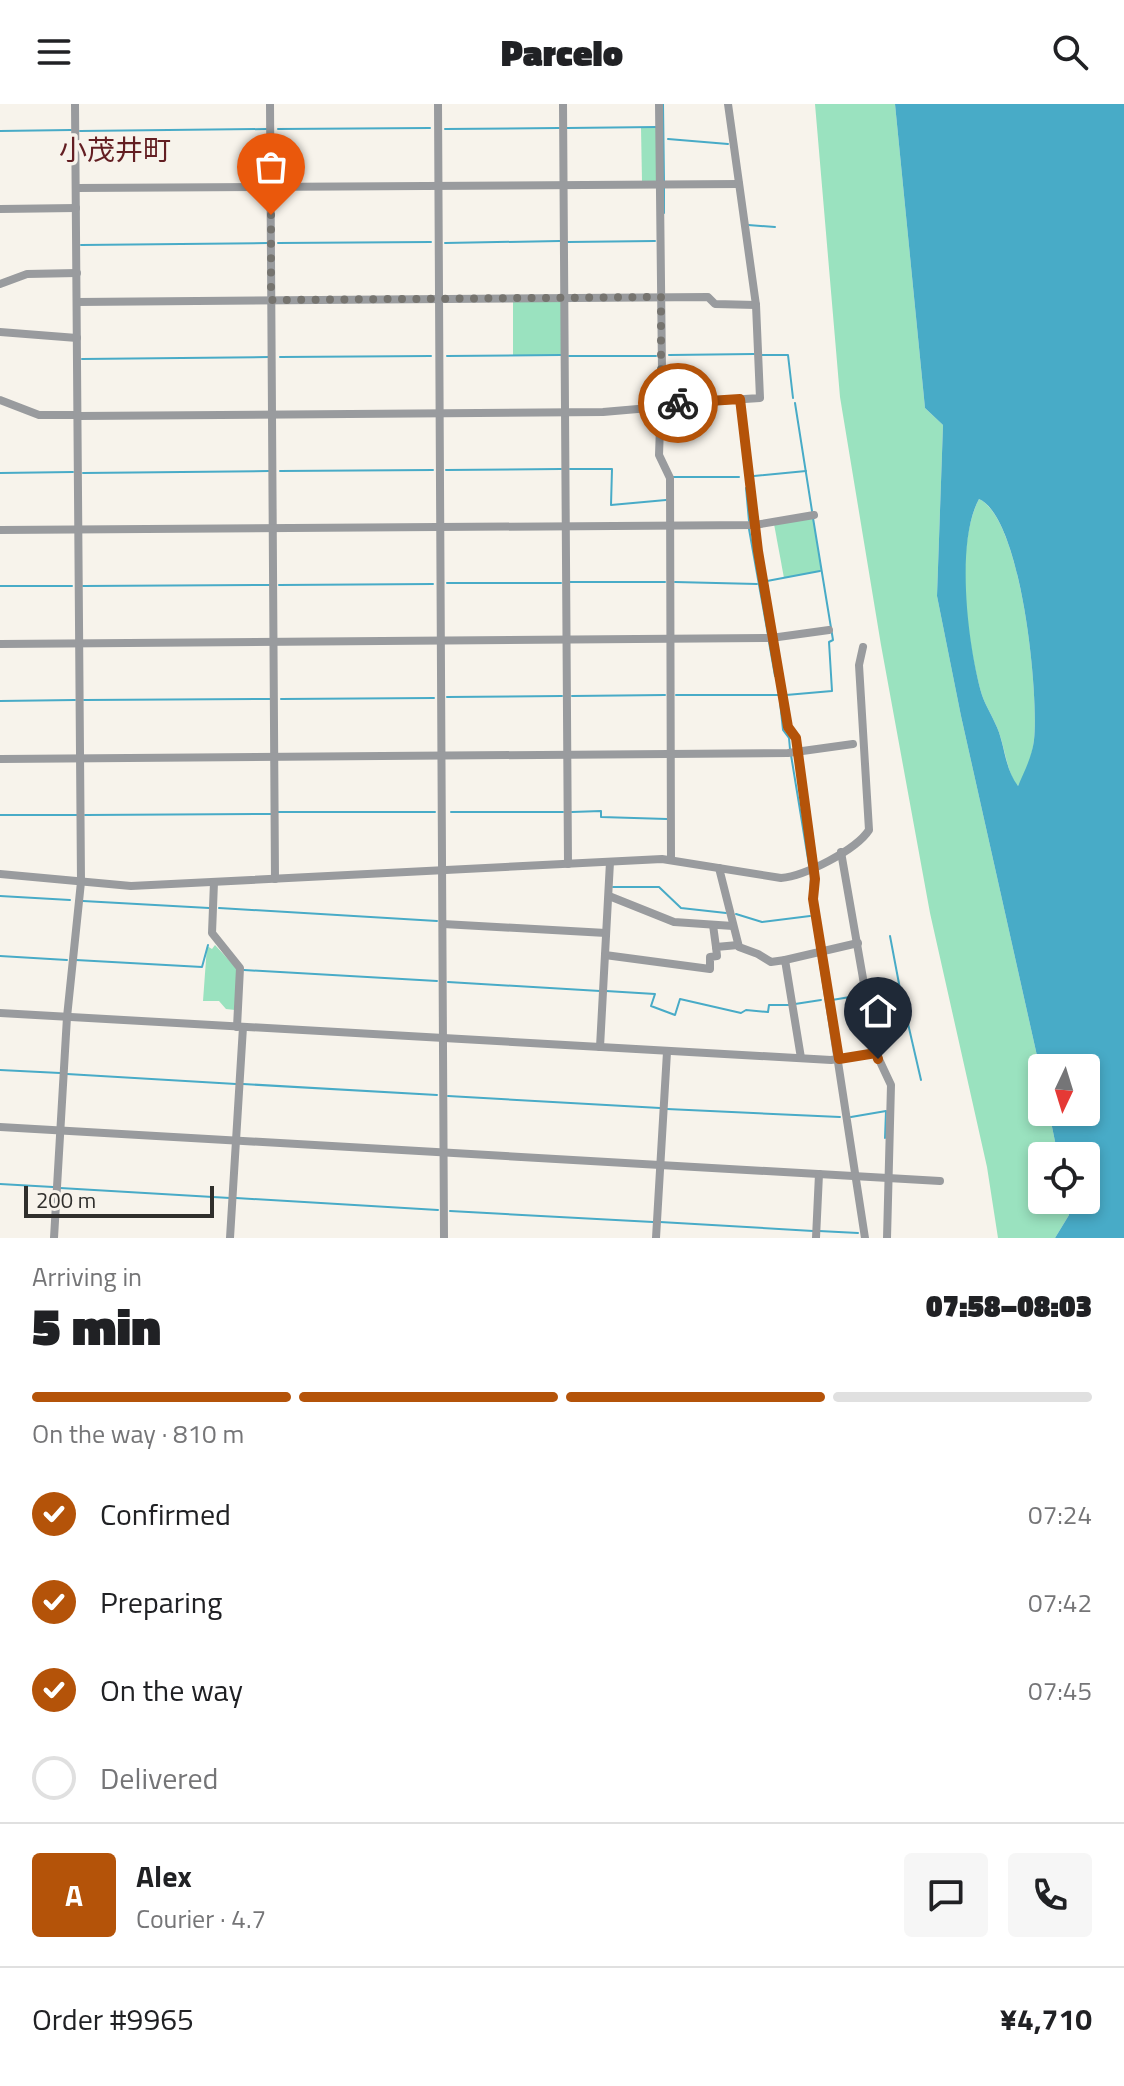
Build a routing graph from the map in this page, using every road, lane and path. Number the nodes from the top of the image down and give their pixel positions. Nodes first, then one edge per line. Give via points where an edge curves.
1 (75, 104) edge
2 (270, 104) edge
3 (438, 104) edge
4 (563, 104) edge
5 (659, 104) edge
6 (728, 104) edge
7 (739, 184) junction
8 (563, 185) junction
9 (663, 185) junction
10 (273, 186) junction
11 (438, 186) junction
12 (76, 188) junction
13 (76, 208) junction
14 (0, 209) edge
15 (77, 273) junction
16 (0, 284) edge
17 (661, 297) junction
18 (564, 298) junction
19 (439, 299) junction
20 (274, 300) junction
21 (77, 302) junction
22 (756, 305) junction
23 (0, 332) edge
24 (77, 338) junction
25 (740, 399) junction
26 (0, 400) edge
27 (661, 407) junction
28 (440, 413) junction
29 (565, 413) junction
30 (272, 414) junction
31 (78, 415) junction
32 (814, 515) dead end
33 (755, 525) junction
34 (566, 526) junction
35 (670, 526) junction
36 (440, 527) junction
37 (273, 528) junction
38 (0, 530) edge
39 (78, 530) junction
40 (829, 630) dead end
41 (774, 638) junction
42 (670, 639) junction
43 (566, 640) junction
44 (441, 641) junction
45 (276, 642) junction
46 (79, 643) junction
47 (0, 644) edge
48 (863, 647) dead end
49 (853, 744) dead end
50 (794, 752) junction
51 (671, 753) junction
52 (567, 754) junction
53 (441, 755) junction
54 (275, 756) junction
55 (80, 758) junction
56 (0, 759) edge
57 (841, 852) junction
58 (671, 859) junction
59 (610, 862) junction
60 (568, 864) junction
61 (719, 868) junction
62 (814, 868) junction
63 (443, 869) junction
64 (0, 874) edge
65 (275, 879) junction
66 (81, 882) junction
67 (214, 882) junction
68 (609, 896) junction
69 (443, 924) junction
70 (713, 925) junction
71 (733, 926) junction
72 (212, 933) junction
73 (606, 933) junction
74 (858, 943) junction
75 (211, 945) dead end
76 (738, 945) junction
77 (716, 947) junction
78 (822, 953) junction
79 (605, 955) junction
80 (785, 960) junction
81 (0, 1013) edge
82 (67, 1017) junction
83 (240, 1027) junction
84 (443, 1039) junction
85 (600, 1047) junction
86 (667, 1052) junction
87 (876, 1053) junction
88 (801, 1058) junction
89 (839, 1059) junction
90 (0, 1127) edge
91 (60, 1130) junction
92 (236, 1141) junction
93 (443, 1152) junction
94 (660, 1165) junction
95 (819, 1174) junction
96 (856, 1176) junction
97 (888, 1178) junction
98 (940, 1181) dead end
99 (54, 1238) edge
100 (230, 1238) edge
101 (444, 1238) edge
102 (656, 1238) edge
103 (816, 1238) edge
104 (865, 1238) edge
105 (887, 1238) edge

1 - 12 street
2 - 10 street
3 - 11 street
4 - 8 street
5 - 9 street
6 - 7 street
7 - 9 street
7 - 22 street
8 - 9 street
8 - 11 street
8 - 18 street
9 - 17 street
10 - 11 street
10 - 12 street
10 - 20 street
11 - 19 street
12 - 13 street
13 - 14 street
13 - 15 street
15 - 16 street via 27,274
15 - 21 street
17 - 18 street
17 - 22 street
17 - 27 street
18 - 19 street
18 - 29 street
19 - 20 street
19 - 28 street
20 - 21 street
20 - 30 street
21 - 24 street
22 - 25 street via 760,398
23 - 24 street
24 - 31 street
25 - 27 street
25 - 33 street
26 - 31 street via 39,415
27 - 29 street
27 - 35 street via 659,455 670,478
28 - 29 street
28 - 30 street
28 - 36 street
29 - 34 street
30 - 31 street
30 - 37 street
31 - 39 street
32 - 33 street
33 - 35 street
33 - 41 street
34 - 35 street
34 - 36 street
34 - 43 street
35 - 42 street
36 - 37 street
36 - 44 street
37 - 39 street
37 - 45 street
38 - 39 street
39 - 46 street
40 - 41 street
41 - 42 street
41 - 50 street via 788,727 796,738
42 - 43 street
42 - 51 street
43 - 44 street
43 - 52 street
44 - 45 street
44 - 53 street
45 - 46 street
45 - 54 street
46 - 47 street
46 - 55 street
48 - 57 street via 859,665 870,825 866,835
49 - 50 street
50 - 51 street
50 - 62 street
51 - 52 street
51 - 58 street
52 - 53 street
52 - 60 street
53 - 54 street
53 - 63 street
54 - 55 street
54 - 65 street
55 - 56 street
55 - 66 street
57 - 62 street
57 - 74 street
58 - 59 street
58 - 61 street
59 - 60 street
59 - 68 street
60 - 63 street
61 - 62 street via 781,878
61 - 71 street
62 - 78 street
63 - 65 street
63 - 69 street
64 - 66 street
65 - 67 street
66 - 67 street
66 - 82 street
67 - 72 street
68 - 70 street via 674,922
68 - 73 street
69 - 73 street
69 - 84 street
70 - 71 street
70 - 77 street
71 - 76 street
72 - 75 street
72 - 83 street via 240,968
73 - 79 street
74 - 78 street
74 - 87 street
76 - 77 street
76 - 80 street via 771,962
77 - 79 street via 710,969
78 - 80 street
78 - 89 street
79 - 85 street
80 - 88 street
81 - 82 street
82 - 83 street
82 - 91 street
83 - 84 street
83 - 92 street
84 - 85 street
84 - 93 street
85 - 86 street
86 - 88 street
86 - 94 street
87 - 89 street
87 - 97 street via 891,1085
88 - 89 street
89 - 96 street
90 - 91 street
91 - 92 street
91 - 99 street
92 - 93 street
92 - 100 street
93 - 94 street
93 - 101 street
94 - 95 street
94 - 102 street
95 - 96 street
95 - 103 street
96 - 97 street
96 - 104 street
97 - 98 street
97 - 105 street

